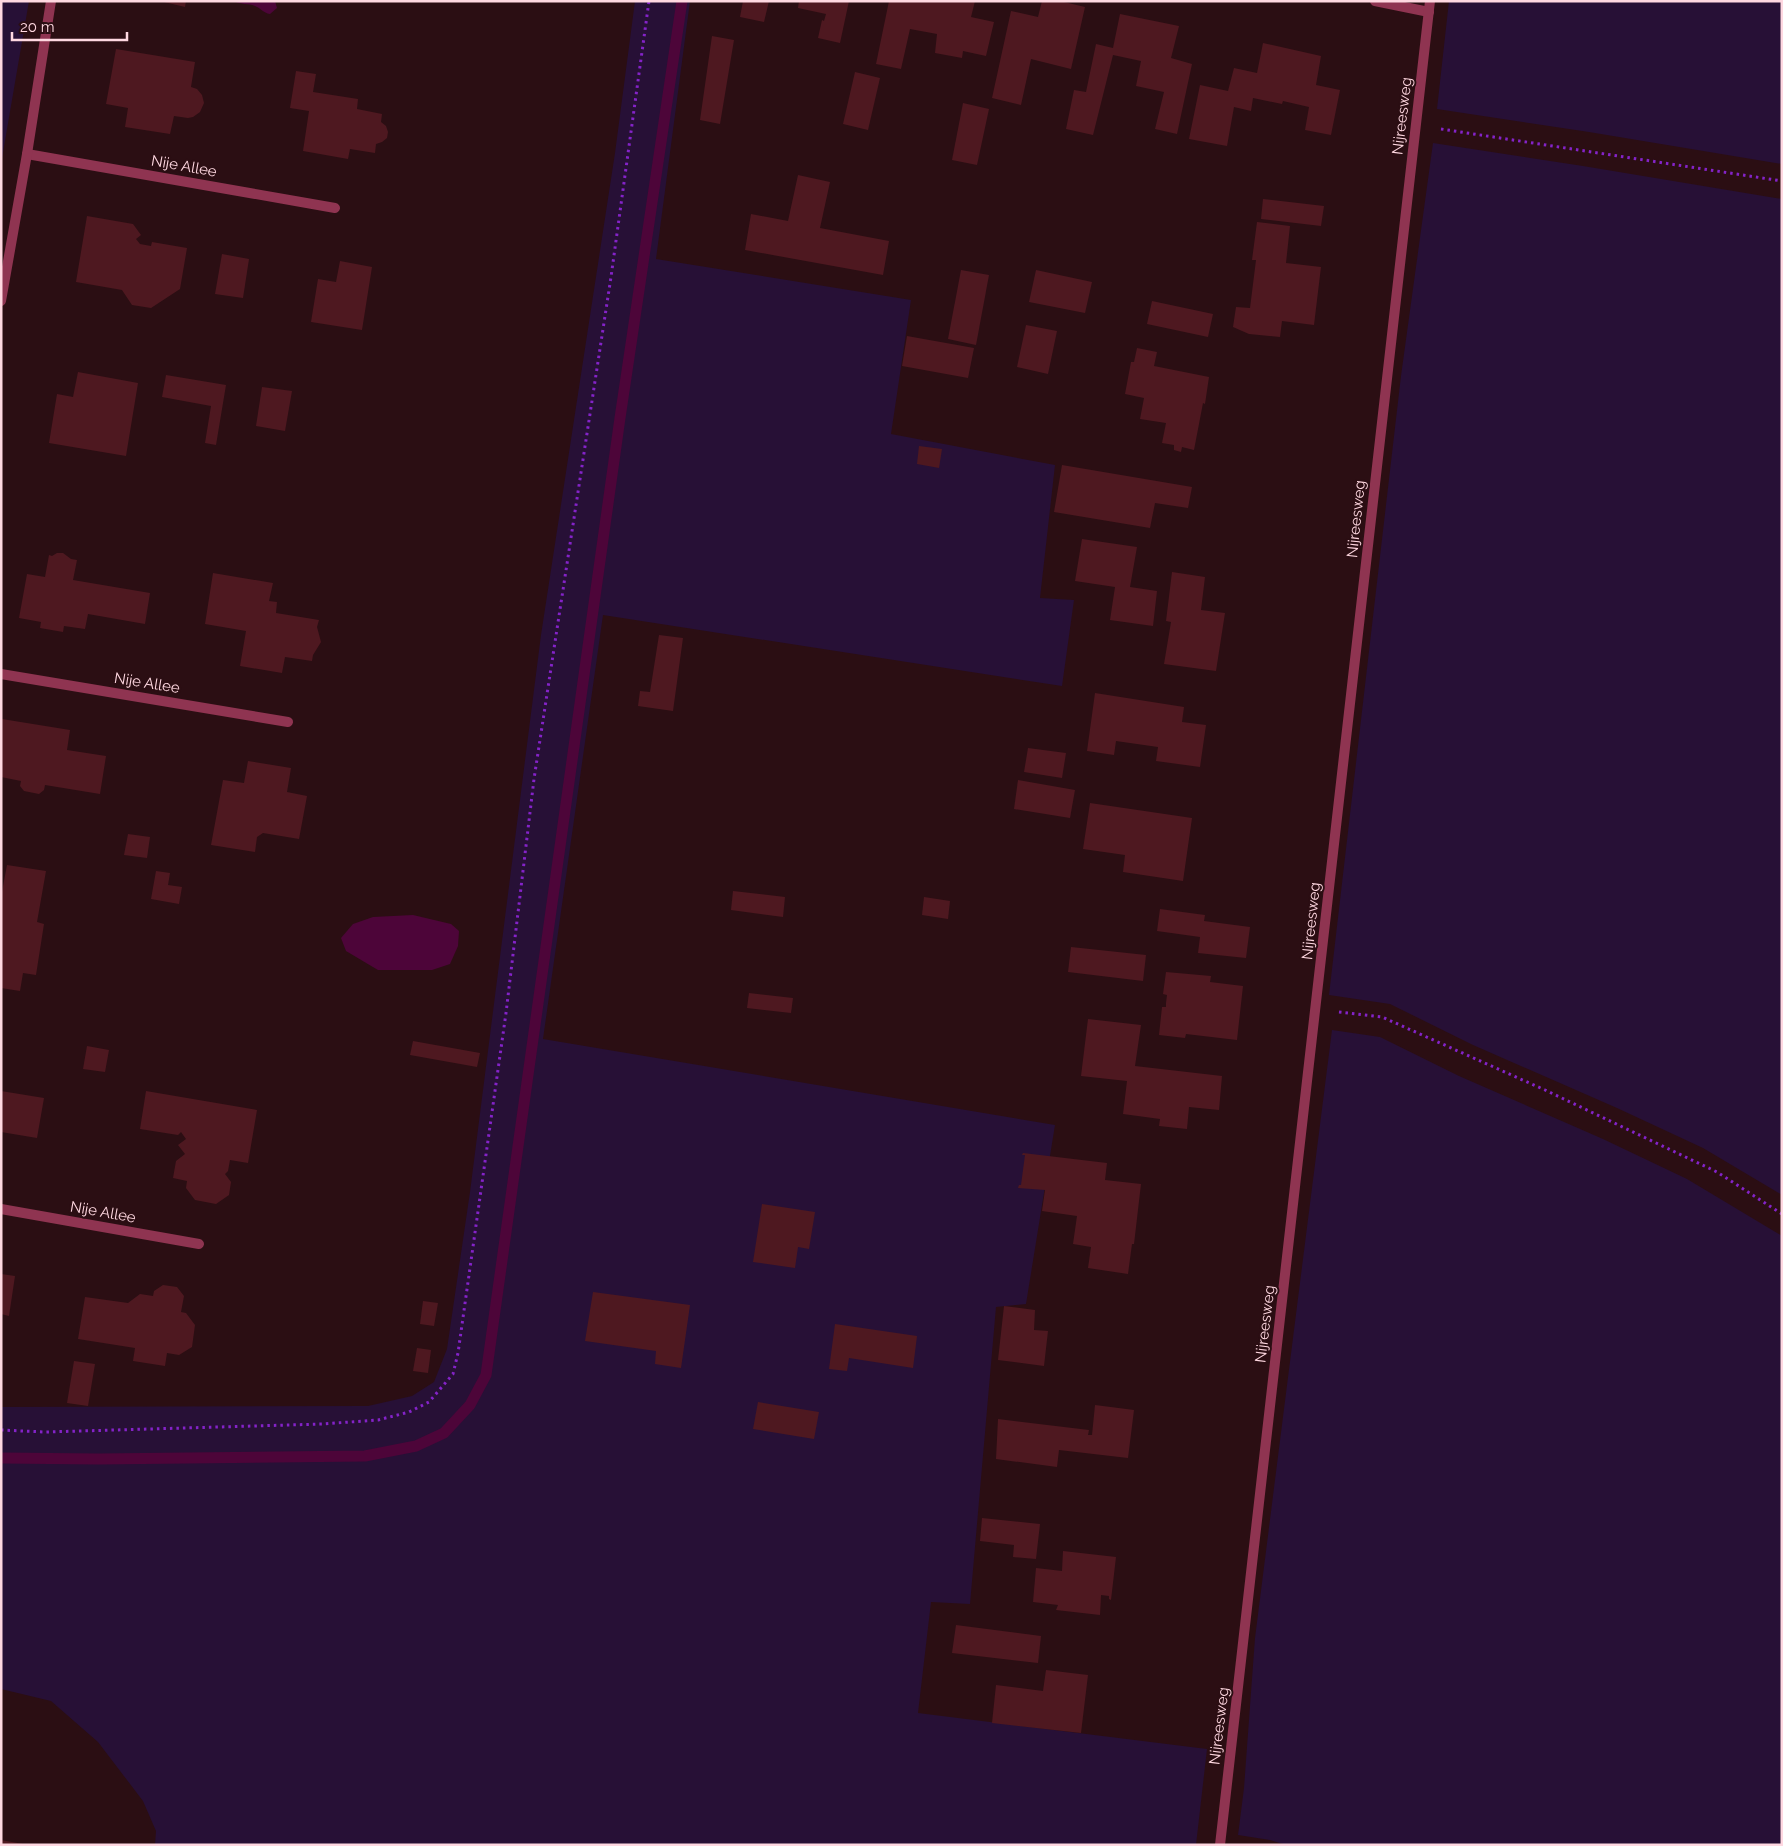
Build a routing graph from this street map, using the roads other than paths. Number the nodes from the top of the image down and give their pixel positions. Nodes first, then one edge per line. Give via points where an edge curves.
1 (51, 1) edge
2 (1375, 1) edge
3 (1430, 1) edge
4 (1429, 12) junction
5 (27, 154) junction
6 (335, 208) dead end
7 (1, 301) edge
8 (1, 674) edge
9 (288, 722) dead end
10 (1, 1209) edge
11 (199, 1244) dead end
12 (1220, 1845) edge

1 - 5 street
2 - 4 street
3 - 4 street, Nijreesweg
4 - 12 street, Nijreesweg
5 - 6 street, Nije Allee
5 - 7 street
8 - 9 street, Nije Allee
10 - 11 street, Nije Allee

